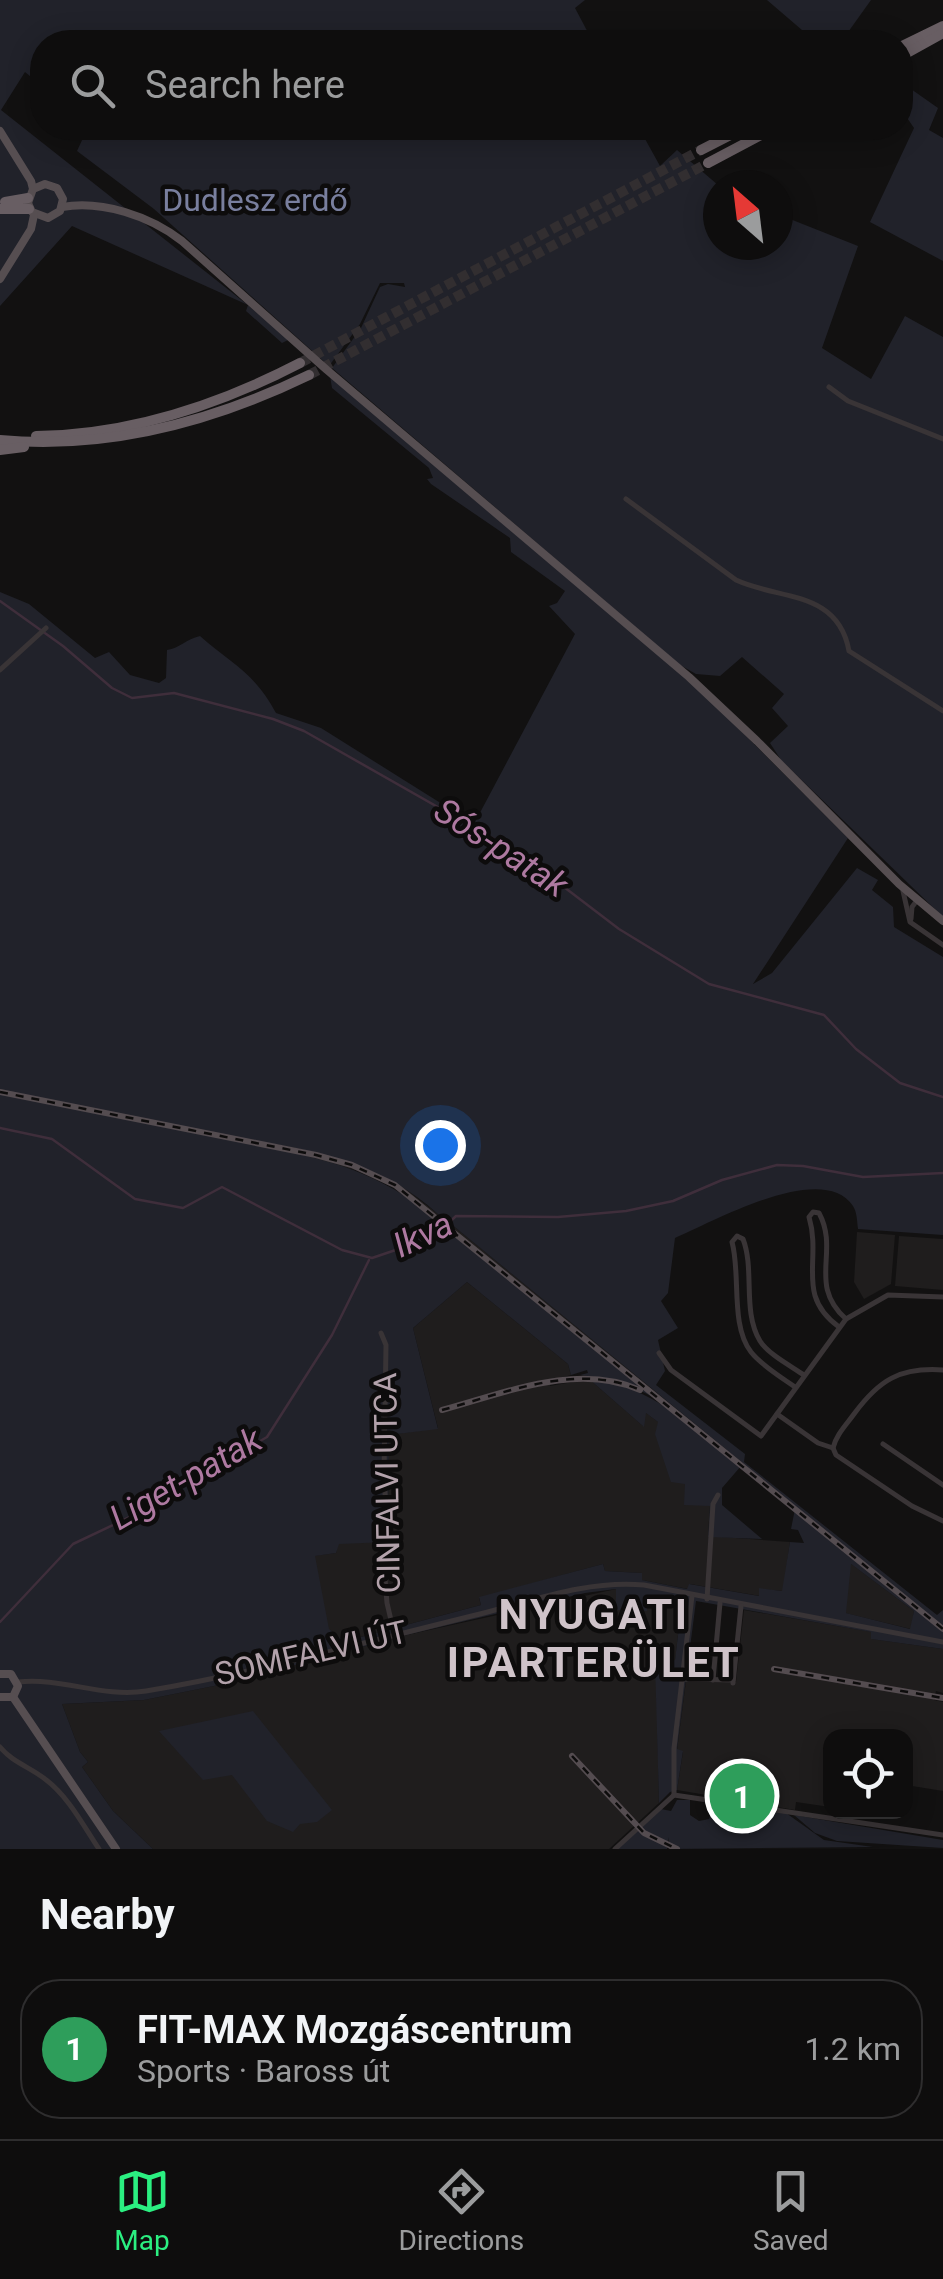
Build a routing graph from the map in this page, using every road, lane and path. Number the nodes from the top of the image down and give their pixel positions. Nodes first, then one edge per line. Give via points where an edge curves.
1 (943, 26) edge
2 (943, 33) edge
3 (913, 41) edge
4 (913, 50) edge
5 (0, 131) edge
6 (721, 140) edge
7 (751, 140) edge
8 (701, 150) tunnel mouth
9 (708, 162) tunnel mouth
10 (34, 202) junction
11 (62, 202) junction
12 (0, 206) edge
13 (0, 278) edge
14 (300, 363) tunnel mouth
15 (309, 375) tunnel mouth
16 (829, 387) dead end
17 (0, 437) edge
18 (943, 439) edge
19 (47, 442) junction
20 (0, 450) edge
21 (626, 499) dead end
22 (46, 628) dead end
23 (0, 670) edge
24 (943, 711) edge
25 (899, 884) junction
26 (918, 900) junction
27 (909, 908) junction
28 (929, 910) junction
29 (943, 921) edge
30 (943, 945) edge
31 (943, 1297) edge
32 (846, 1319) junction
33 (839, 1327) junction
34 (381, 1333) dead end
35 (659, 1353) dead end
36 (943, 1370) edge
37 (804, 1375) junction
38 (795, 1387) junction
39 (777, 1414) junction
40 (883, 1444) dead end
41 (832, 1448) junction
42 (943, 1485) edge
43 (718, 1495) dead end
44 (943, 1522) edge
45 (692, 1596) junction
46 (707, 1599) junction
47 (720, 1602) junction
48 (741, 1605) junction
49 (394, 1633) junction
50 (943, 1642) edge
51 (0, 1673) edge
52 (684, 1679) junction
53 (713, 1680) junction
54 (18, 1682) junction
55 (13, 1696) junction
56 (0, 1698) edge
57 (0, 1746) edge
58 (674, 1794) junction
59 (943, 1835) edge
60 (98, 1849) edge
61 (116, 1849) edge
62 (615, 1849) edge

1 - 3 highway
2 - 4 highway
5 - 10 main road via 28,175
6 - 8 highway
7 - 9 highway
10 - 11 main road via 52,217
10 - 11 main road via 54,186
10 - 12 highway
10 - 13 main road via 30,229
11 - 25 main road via 138,215 182,241 715,700
14 - 17 highway via 232,396 138,425
15 - 19 highway via 168,428
16 - 18 street
17 - 19 highway
19 - 20 highway
21 - 24 street via 736,580 817,604 847,638 850,652
22 - 23 street
25 - 26 main road
25 - 27 street
26 - 27 street
26 - 28 main road
27 - 28 street
27 - 30 street via 913,924
28 - 29 main road
31 - 32 street via 888,1295
32 - 33 street
32 - 33 street via 827,1295 825,1226 813,1212 812,1292 822,1314
33 - 37 street
34 - 49 street, CINFALVI UTCA via 384,1567
35 - 39 street via 671,1370 761,1436
36 - 41 street via 905,1370 882,1381
37 - 38 street
37 - 38 street via 760,1342 748,1252 737,1236 732,1242 746,1341
38 - 39 street
39 - 41 street
40 - 42 street
41 - 44 street
43 - 46 street
45 - 46 street, SOMFALVI ÚT
45 - 49 street, SOMFALVI ÚT via 605,1584
45 - 52 street
46 - 47 street, SOMFALVI ÚT
47 - 48 street, SOMFALVI ÚT
47 - 53 street
48 - 50 street, SOMFALVI ÚT
48 - 53 street via 733,1682
49 - 54 street, SOMFALVI ÚT via 145,1691
51 - 54 main road
52 - 53 street
52 - 58 street
54 - 55 main road
55 - 56 main road
55 - 61 main road
57 - 60 street via 60,1793
58 - 59 street
58 - 62 street

